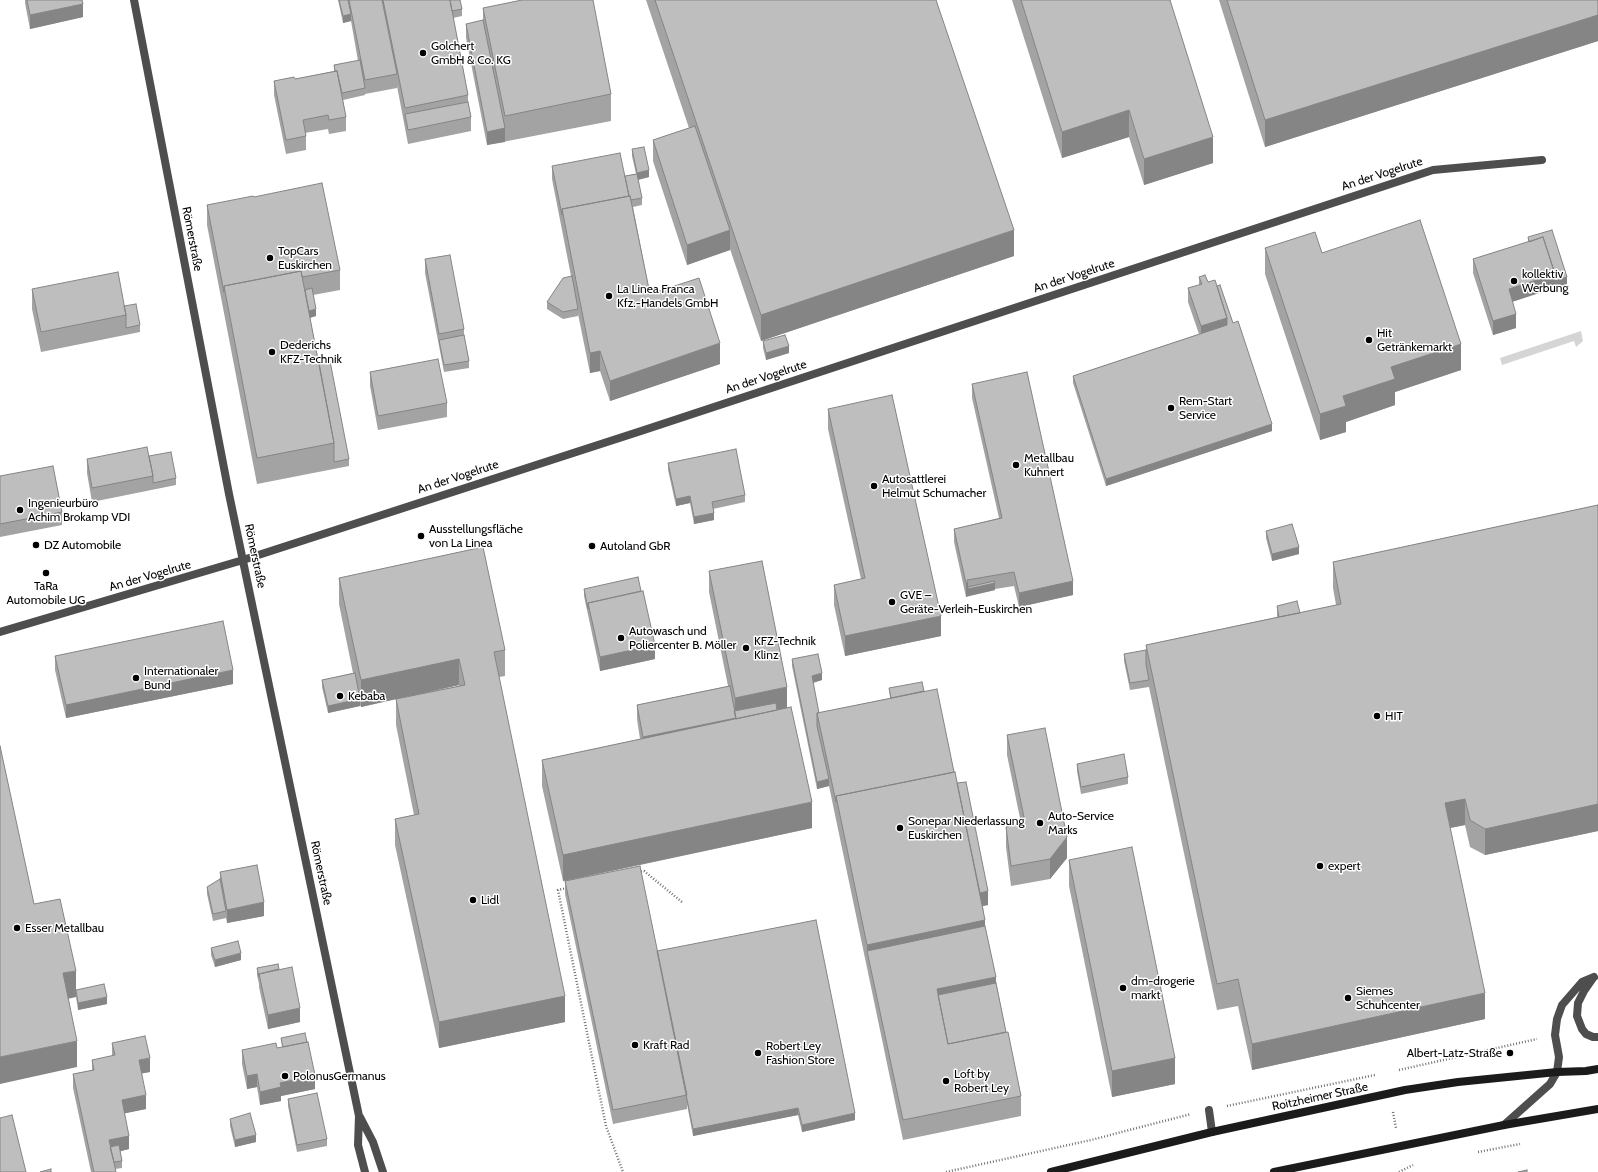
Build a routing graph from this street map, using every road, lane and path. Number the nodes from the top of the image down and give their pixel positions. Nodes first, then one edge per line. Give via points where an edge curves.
1 (134, 0) edge
2 (1542, 160) dead end
3 (243, 560) junction
4 (0, 632) edge
5 (637, 872) edge
6 (572, 887) edge
7 (682, 902) dead end
8 (1598, 1037) edge
9 (1539, 1039) dead end
10 (1598, 1069) edge
11 (1557, 1072) junction
12 (1385, 1073) junction
13 (1389, 1094) junction
14 (1250, 1101) dead end
15 (1598, 1109) edge
16 (1209, 1110) dead end
17 (1194, 1113) dead end
18 (360, 1116) junction
19 (1504, 1125) junction
20 (1212, 1132) junction
21 (1523, 1143) dead end
22 (1400, 1146) junction
23 (1476, 1152) dead end
24 (1414, 1164) dead end
25 (1084, 1165) junction
26 (365, 1172) edge
27 (383, 1172) edge
28 (624, 1172) edge
29 (946, 1172) edge
30 (1051, 1172) edge
31 (1075, 1172) edge
32 (1274, 1172) edge
33 (1399, 1172) edge

1 - 3 street, Römerstraße
2 - 3 street, An der Vogelrute via 1433,170
3 - 4 street, An der Vogelrute
3 - 18 street, Römerstraße
5 - 7 path via 644,870
6 - 28 path via 558,890 606,1126
8 - 11 street via 1586,1034 1577,1016 1578,1003 1594,977 1582,982 1562,1005 1556,1019 1555,1035 1559,1057
9 - 12 path
10 - 11 street, Roitzheimer Straße
11 - 13 street, Roitzheimer Straße via 1458,1082
11 - 19 street via 1550,1084
12 - 13 path
12 - 14 path
13 - 20 street, Roitzheimer Straße
13 - 22 path
15 - 19 street
16 - 20 street
17 - 29 path via 1090,1140
18 - 26 street, Römerstraße via 358,1145
18 - 27 street, Römerstraße via 373,1142
19 - 22 street
20 - 25 street, Roitzheimer Straße
21 - 23 path
22 - 32 street
24 - 33 path
25 - 30 street, Roitzheimer Straße
25 - 31 street

